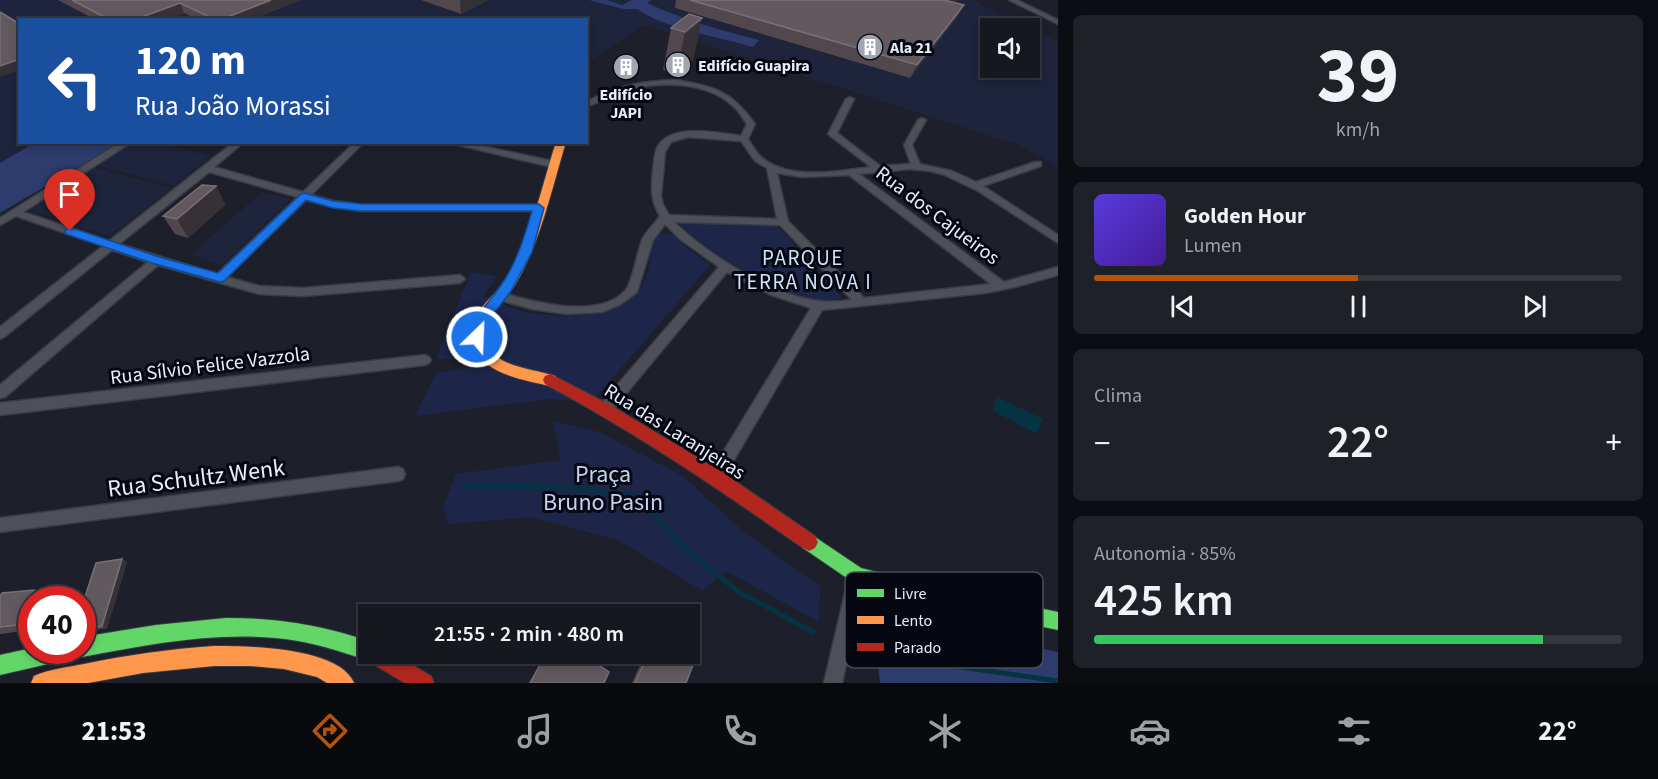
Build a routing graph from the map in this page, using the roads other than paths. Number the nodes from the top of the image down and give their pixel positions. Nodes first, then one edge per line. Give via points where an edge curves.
1 (1012, 0) edge
2 (1058, 11) edge
3 (1040, 14) junction
4 (1058, 22) edge
5 (850, 99) dead end
6 (588, 104) edge
7 (922, 120) dead end
8 (744, 139) junction
9 (125, 144) edge
10 (237, 144) edge
11 (358, 144) edge
12 (458, 144) edge
13 (560, 144) edge
14 (552, 164) junction
15 (1038, 164) dead end
16 (916, 166) junction
17 (771, 167) junction
18 (206, 168) junction
19 (880, 170) junction
20 (852, 173) junction
21 (976, 185) junction
22 (304, 196) junction
23 (539, 208) junction
24 (14, 212) junction
25 (664, 218) junction
26 (0, 222) edge
27 (783, 222) junction
28 (1058, 240) edge
29 (111, 245) junction
30 (156, 261) junction
31 (725, 267) junction
32 (1058, 271) edge
33 (220, 278) junction
34 (460, 279) dead end
35 (1002, 286) junction
36 (500, 296) junction
37 (861, 302) junction
38 (817, 306) junction
39 (0, 333) edge
40 (425, 360) dead end
41 (0, 393) edge
42 (0, 409) edge
43 (605, 409) junction
44 (398, 474) dead end
45 (716, 477) junction
46 (0, 525) edge
47 (851, 572) edge
48 (1043, 618) edge
49 (1058, 621) edge
50 (845, 630) edge
51 (96, 645) edge
52 (358, 647) edge
53 (18, 661) edge
54 (395, 664) edge
55 (0, 665) edge
56 (41, 683) edge
57 (344, 683) edge
58 (424, 683) edge
59 (833, 683) edge

1 - 3 street
2 - 3 street
3 - 4 street
5 - 19 street via 832,134
6 - 8 street via 630,87 698,87 724,95 740,108 751,124
7 - 16 street via 908,145
8 - 17 street via 752,153
8 - 25 street via 699,134 677,136 666,142 659,156 656,194
9 - 24 street
10 - 18 street
11 - 22 street
12 - 14 street
13 - 14 street, Rua das Laranjeiras
14 - 23 street, Rua das Laranjeiras
15 - 21 street
16 - 19 street
16 - 21 street
17 - 20 street via 795,174
17 - 27 street
18 - 22 street
18 - 29 street
19 - 20 street
20 - 35 street, Rua dos Cajueiros
21 - 28 street
22 - 23 street via 362,207
22 - 33 street
23 - 36 street, Rua das Laranjeiras via 526,252
24 - 26 street
24 - 29 street
25 - 27 street
25 - 31 street
25 - 36 street via 648,239 631,292 625,298 584,310 562,310 537,308
27 - 37 street
29 - 30 street
29 - 39 street
30 - 33 street
30 - 41 street
31 - 38 street via 797,301
31 - 43 street
32 - 35 street
33 - 34 street via 259,290 303,292
35 - 37 street
36 - 43 street, Rua das Laranjeiras via 481,320 477,337 485,354 502,368 557,382
37 - 38 street
38 - 45 street
40 - 42 street, Rua Sílvio Felice Vazzola
43 - 45 street, Rua das Laranjeiras
44 - 46 street, Rua Schultz Wenk
45 - 47 street, Rua das Laranjeiras
48 - 49 street, Rua das Laranjeiras
50 - 59 street
51 - 52 street via 252,626 311,632
53 - 55 street
54 - 58 street
56 - 57 street via 171,662 249,657 318,668

